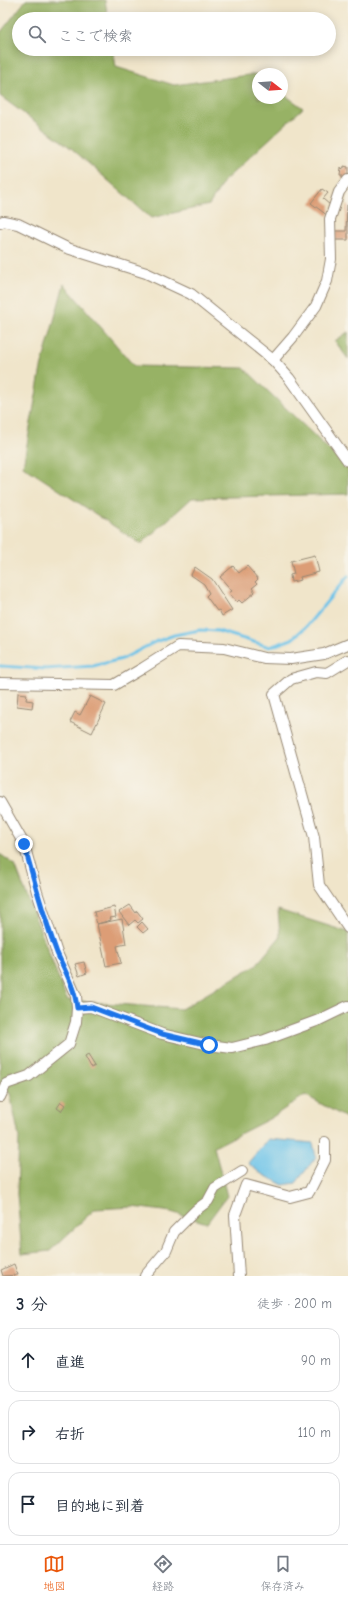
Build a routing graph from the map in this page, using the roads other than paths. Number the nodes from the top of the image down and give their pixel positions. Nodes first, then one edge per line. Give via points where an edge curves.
1 (348, 180) edge
2 (0, 223) edge
3 (273, 360) junction
4 (348, 461) edge
5 (348, 644) edge
6 (348, 660) edge
7 (0, 683) edge
8 (0, 802) edge
9 (348, 928) edge
10 (348, 1006) edge
11 (77, 1008) junction
12 (0, 1097) edge
13 (325, 1142) dead end
14 (242, 1171) dead end
15 (145, 1276) edge
16 (239, 1276) edge

1 - 3 street via 339,192 330,219 331,259 327,281 316,306
2 - 3 street via 3,221 18,224 67,248 146,273 191,294
3 - 4 street via 289,378
5 - 7 street via 324,654 291,659 264,658 224,648 178,646 114,685
6 - 9 street via 327,673 316,672 291,679 274,694 314,837 319,885
8 - 11 street via 24,844 57,953 76,996
10 - 11 street via 265,1040 232,1048 162,1034 91,1007
11 - 12 street via 76,1022 69,1044 29,1076 6,1084
13 - 16 street via 325,1160 309,1192 290,1197 246,1185 235,1215
14 - 15 street via 216,1188 208,1201 174,1232 166,1251

